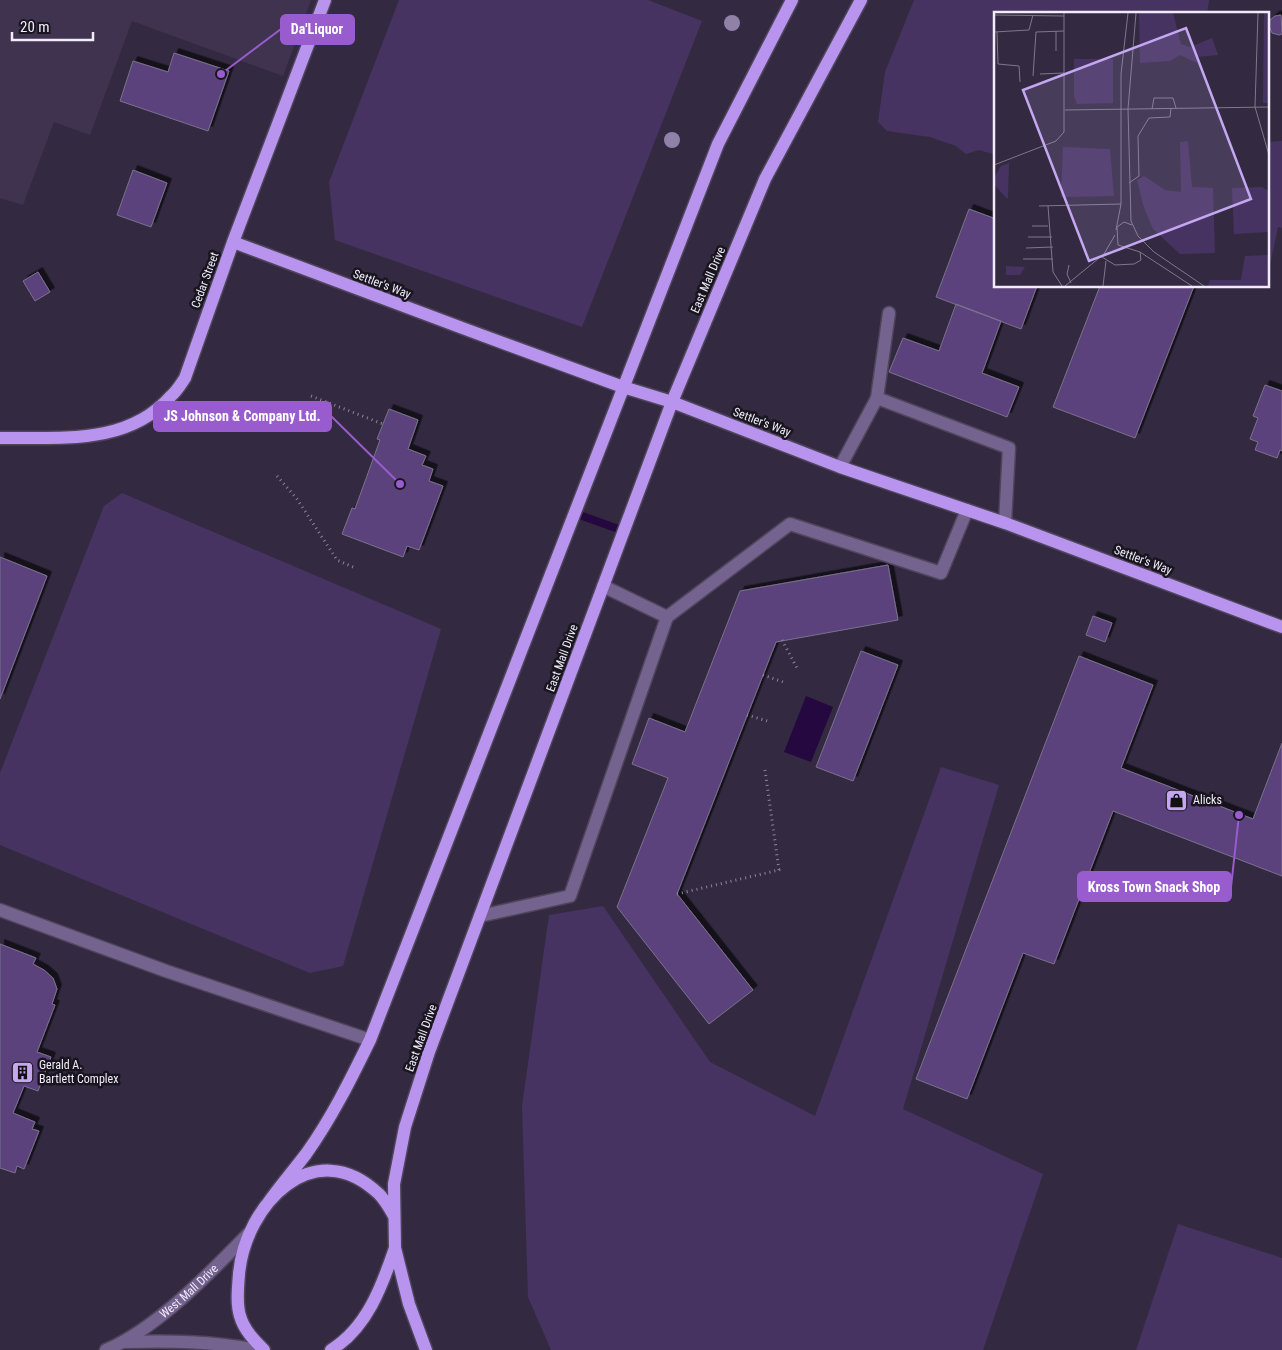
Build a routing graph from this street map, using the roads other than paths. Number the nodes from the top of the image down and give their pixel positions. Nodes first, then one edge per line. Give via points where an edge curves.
1 (325, 0) edge
2 (792, 0) edge
3 (861, 0) edge
4 (234, 242) junction
5 (889, 313) dead end
6 (623, 387) junction
7 (876, 398) junction
8 (672, 402) junction
9 (0, 438) edge
10 (840, 467) junction
11 (967, 510) junction
12 (1005, 523) junction
13 (603, 586) junction
14 (667, 617) junction
15 (1282, 627) edge
16 (0, 910) edge
17 (480, 916) junction
18 (370, 1040) junction
19 (268, 1202) junction
20 (394, 1216) junction
21 (248, 1234) junction
22 (396, 1248) junction
23 (124, 1342) junction
24 (106, 1350) edge
25 (256, 1350) edge
26 (264, 1350) edge
27 (332, 1350) edge
28 (426, 1350) edge

1 - 4 main road, Cedar Street
2 - 6 main road via 718,144
3 - 8 main road, East Mall Drive via 765,179
4 - 6 main road, Settler's Way
4 - 9 main road, Cedar Street via 185,378 156,411 108,434
5 - 7 street
6 - 8 main road, Settler's Way
6 - 18 main road
7 - 10 street
7 - 12 street via 1009,448
8 - 10 main road, Settler's Way
8 - 13 main road, East Mall Drive
10 - 11 main road, Settler's Way
11 - 12 main road, Settler's Way
11 - 14 street via 941,573 790,524
12 - 15 main road, Settler's Way
13 - 14 street
13 - 17 main road, East Mall Drive
14 - 17 street via 570,896
16 - 18 street via 166,971
17 - 20 main road, East Mall Drive via 405,1126 394,1184
18 - 19 main road via 320,1132
19 - 20 main road via 284,1186 302,1176 322,1171 343,1173 380,1195
19 - 21 main road
20 - 22 main road, East Mall Drive
21 - 23 street, West Mall Drive via 189,1291
21 - 26 main road via 240,1264 240,1316 247,1332
22 - 27 main road via 379,1292 366,1314 352,1335
22 - 28 main road, East Mall Drive via 409,1304
23 - 24 street, West Mall Drive
23 - 25 street, West Mall Drive via 191,1342

